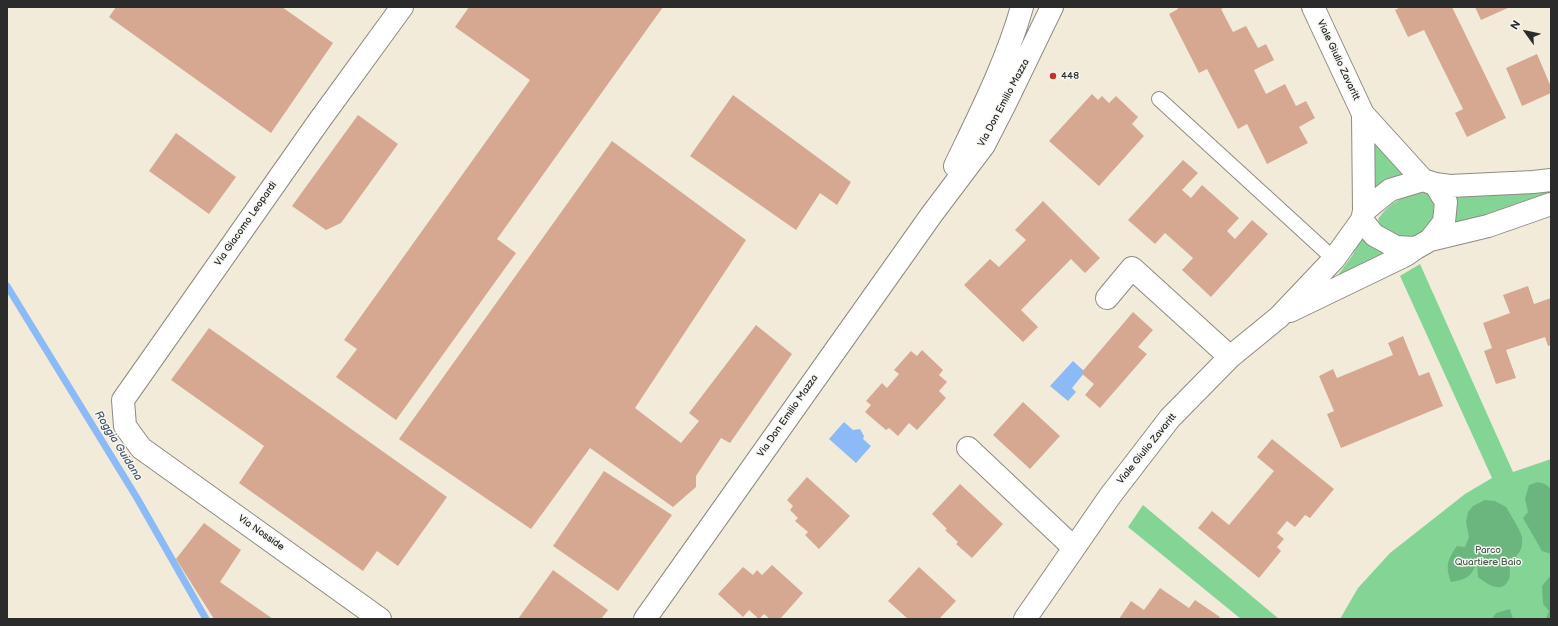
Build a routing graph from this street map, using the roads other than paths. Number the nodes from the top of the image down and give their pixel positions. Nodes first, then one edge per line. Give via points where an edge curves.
1 (402, 7) edge
2 (1022, 7) edge
3 (1052, 7) edge
4 (1312, 7) edge
5 (1159, 100) dead end
6 (1363, 114) junction
7 (1551, 180) edge
8 (1429, 182) junction
9 (1551, 204) edge
10 (932, 214) junction
11 (1363, 216) junction
12 (1423, 244) junction
13 (1334, 259) junction
14 (1107, 298) dead end
15 (1278, 317) junction
16 (1230, 357) junction
17 (141, 448) joint
18 (968, 448) dead end
19 (1074, 548) junction
20 (380, 619) edge
21 (645, 619) edge
22 (1025, 619) edge

1 - 17 street, Via Giacomo Leopardi via 123,400 125,426
2 - 10 street, Via Don Emilio Mazza via 994,87
3 - 10 street, Via Don Emilio Mazza via 984,145
4 - 6 street, Viale Giulio Zavaritt
5 - 13 lane
6 - 8 street, Viale Giulio Zavaritt
6 - 11 street, Viale Giulio Zavaritt
7 - 8 street via 1450,186
8 - 11 street via 1390,190
8 - 12 street via 1446,202 1444,222
9 - 12 street, Viale Giulio Zavaritt via 1488,226
10 - 21 street, Via Don Emilio Mazza
11 - 12 street via 1374,235 1396,247
11 - 13 street, Viale Giulio Zavaritt
12 - 15 street, Viale Giulio Zavaritt via 1406,255
13 - 15 street, Viale Giulio Zavaritt
14 - 16 street via 1132,268
15 - 16 street, Viale Giulio Zavaritt
16 - 19 street, Viale Giulio Zavaritt via 1170,418
17 - 20 street, Via Nosside
18 - 19 street
19 - 22 street, Viale Giulio Zavaritt

